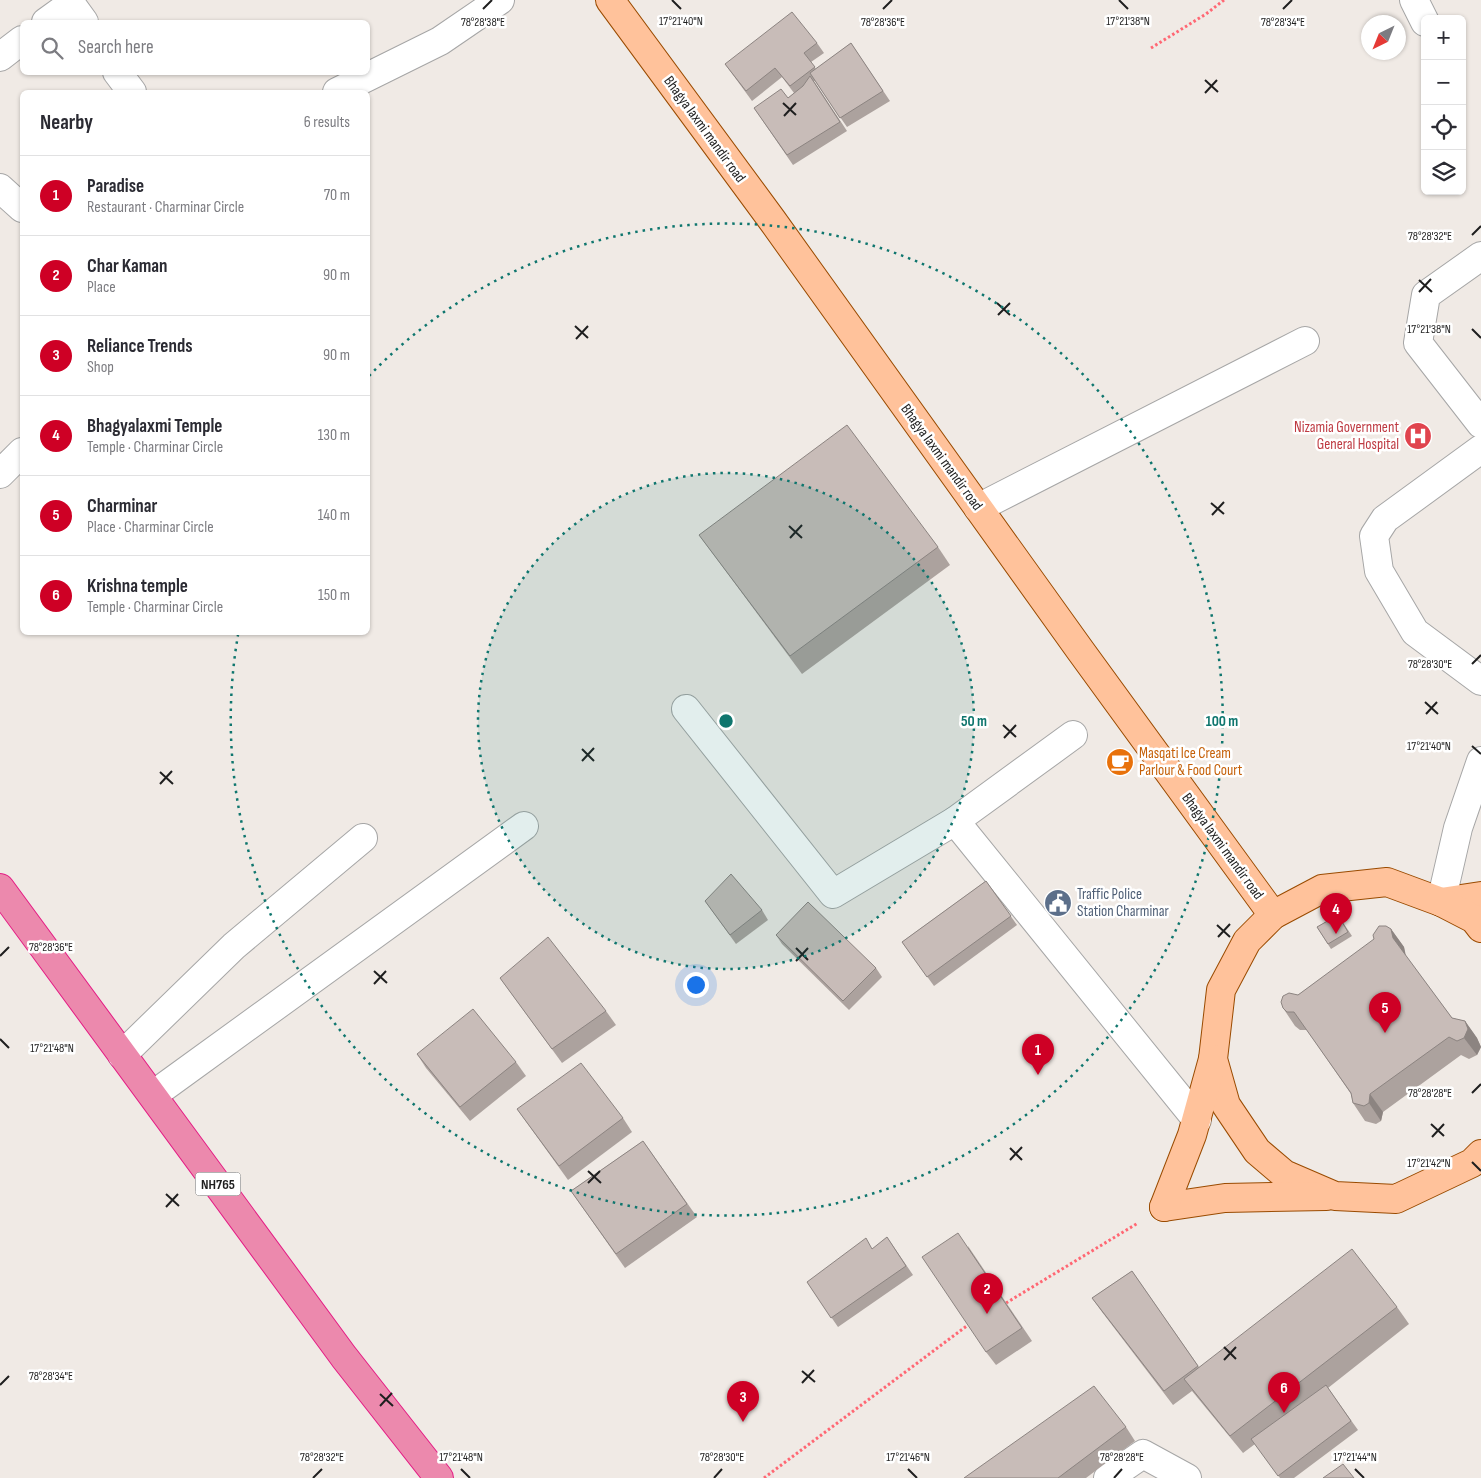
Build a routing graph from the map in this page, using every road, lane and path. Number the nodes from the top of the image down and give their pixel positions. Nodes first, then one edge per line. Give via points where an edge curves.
1 (500, 0) edge
2 (610, 0) edge
3 (1224, 0) edge
4 (1414, 0) edge
5 (1422, 15) edge
6 (49, 20) edge
7 (83, 20) edge
8 (20, 42) edge
9 (1151, 48) dead end
10 (0, 57) edge
11 (119, 75) edge
12 (130, 90) edge
13 (341, 90) edge
14 (0, 188) edge
15 (20, 206) edge
16 (1481, 256) edge
17 (1305, 341) dead end
18 (1481, 424) edge
19 (1481, 449) edge
20 (20, 454) edge
21 (0, 474) edge
22 (978, 508) junction
23 (1481, 681) edge
24 (686, 709) dead end
25 (1073, 735) dead end
26 (1481, 761) edge
27 (955, 821) junction
28 (524, 826) dead end
29 (363, 838) dead end
30 (0, 888) edge
31 (1481, 896) edge
32 (1441, 902) junction
33 (1273, 915) junction
34 (1481, 928) edge
35 (122, 1055) junction
36 (1213, 1059) junction
37 (153, 1096) junction
38 (1197, 1120) junction
39 (1478, 1164) edge
40 (1335, 1196) junction
41 (1164, 1207) junction
42 (1006, 1303) edge
43 (968, 1325) edge
44 (439, 1478) edge
45 (764, 1478) edge
46 (1108, 1478) edge
47 (1187, 1478) edge

1 - 13 street via 440,41
2 - 22 main road, Bhagya laxmi mandir road
3 - 9 path
4 - 5 street
6 - 7 street via 71,4
8 - 10 street
11 - 12 street
14 - 15 street
16 - 18 street via 1426,295 1418,343
17 - 22 street
19 - 23 street via 1385,519 1374,536 1379,571 1414,632
20 - 21 street
22 - 33 main road, Bhagya laxmi mandir road
24 - 27 street via 833,894
25 - 27 street
26 - 32 street via 1458,828
27 - 38 street
28 - 37 street
29 - 35 street via 234,946
30 - 35 highway, NH765
31 - 32 main road
32 - 33 main road via 1387,882 1322,889
32 - 34 main road via 1474,919
33 - 36 main road via 1247,941 1221,990
35 - 37 highway, NH765
36 - 38 main road
36 - 40 main road via 1226,1105 1257,1151 1284,1174
37 - 44 highway, NH765 via 344,1356
38 - 41 main road via 1182,1167
39 - 40 main road via 1396,1199
40 - 41 main road via 1225,1198
41 - 42 path
43 - 45 path
46 - 47 street via 1143,1454

